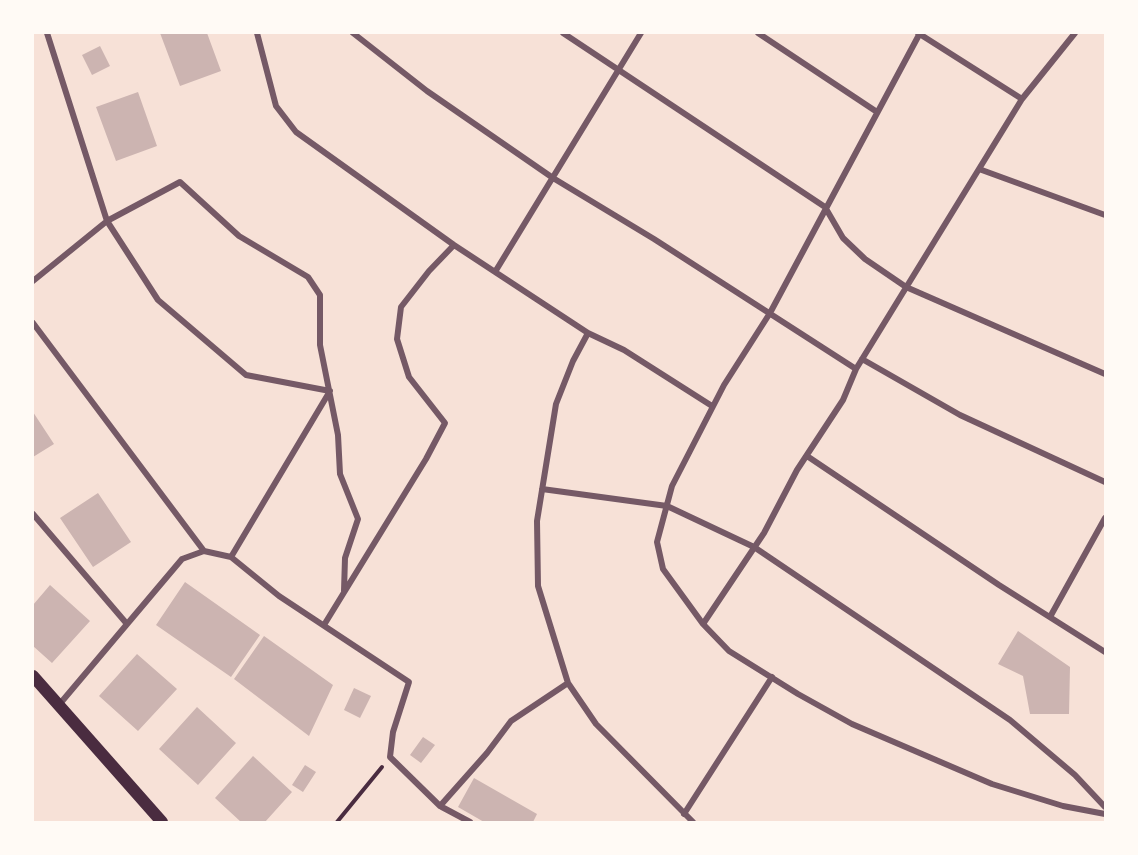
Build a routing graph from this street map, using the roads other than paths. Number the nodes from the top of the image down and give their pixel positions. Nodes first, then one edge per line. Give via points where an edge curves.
1 (47, 33) edge
2 (257, 33) edge
3 (353, 33) edge
4 (564, 33) edge
5 (641, 33) edge
6 (758, 33) edge
7 (919, 33) edge
8 (1075, 33) edge
9 (619, 69) junction
10 (1022, 99) junction
11 (877, 112) junction
12 (979, 170) junction
13 (553, 178) junction
14 (825, 207) junction
15 (1105, 215) edge
16 (107, 221) junction
17 (454, 244) junction
18 (495, 272) junction
19 (33, 281) edge
20 (906, 287) junction
21 (770, 313) junction
22 (33, 323) edge
23 (588, 333) junction
24 (862, 359) junction
25 (856, 369) junction
26 (1105, 374) edge
27 (330, 391) junction
28 (712, 406) junction
29 (807, 456) junction
30 (1105, 482) edge
31 (542, 489) junction
32 (667, 506) junction
33 (33, 514) edge
34 (1105, 518) edge
35 (754, 547) junction
36 (204, 551) junction
37 (231, 557) junction
38 (344, 591) junction
39 (1050, 617) junction
40 (127, 624) junction
41 (703, 624) junction
42 (324, 626) junction
43 (1105, 652) edge
44 (33, 676) edge
45 (772, 678) junction
46 (568, 683) junction
47 (58, 706) junction
48 (440, 806) junction
49 (1105, 807) edge
50 (684, 813) junction
51 (1105, 814) edge
52 (162, 822) edge
53 (470, 822) edge
54 (693, 822) edge

1 - 16 street
2 - 17 street via 276,106 296,132
3 - 13 street via 427,91
4 - 9 street
5 - 9 street
6 - 11 street
7 - 10 street
7 - 11 street
8 - 10 street
9 - 13 street
9 - 14 street
10 - 12 street
11 - 14 street
12 - 15 street
12 - 20 street
13 - 18 street
13 - 21 street
14 - 20 street via 843,238 865,259
14 - 21 street
16 - 19 street
16 - 27 street via 158,300 246,375
16 - 27 street via 180,182 239,236 308,277 320,295 320,345
17 - 18 street
17 - 38 street via 401,308 398,339 409,377 445,423
18 - 23 street
20 - 24 street
20 - 26 street
21 - 25 street
21 - 28 street
22 - 36 street
23 - 28 street via 624,350
23 - 31 street via 556,404
24 - 25 street
24 - 30 street via 960,415
25 - 29 street via 843,400
27 - 37 street
27 - 38 street via 340,474 358,519 345,558
28 - 32 street via 672,486
29 - 35 street
29 - 39 street
31 - 32 street
31 - 46 street via 537,521 538,585
32 - 35 street
32 - 41 street via 657,542 663,569
33 - 40 street
34 - 39 street
35 - 41 street
35 - 49 street via 1010,720 1075,775
36 - 37 street
36 - 40 street via 182,559
37 - 42 street
38 - 42 street
39 - 43 street
40 - 47 street
41 - 45 street via 729,651
42 - 48 street via 409,682 393,732 390,757
44 - 47 main road
45 - 50 street
45 - 51 street via 852,724 992,784 1063,806
46 - 48 street via 511,721
46 - 50 street via 596,724
47 - 52 main road
48 - 53 street
50 - 54 street

